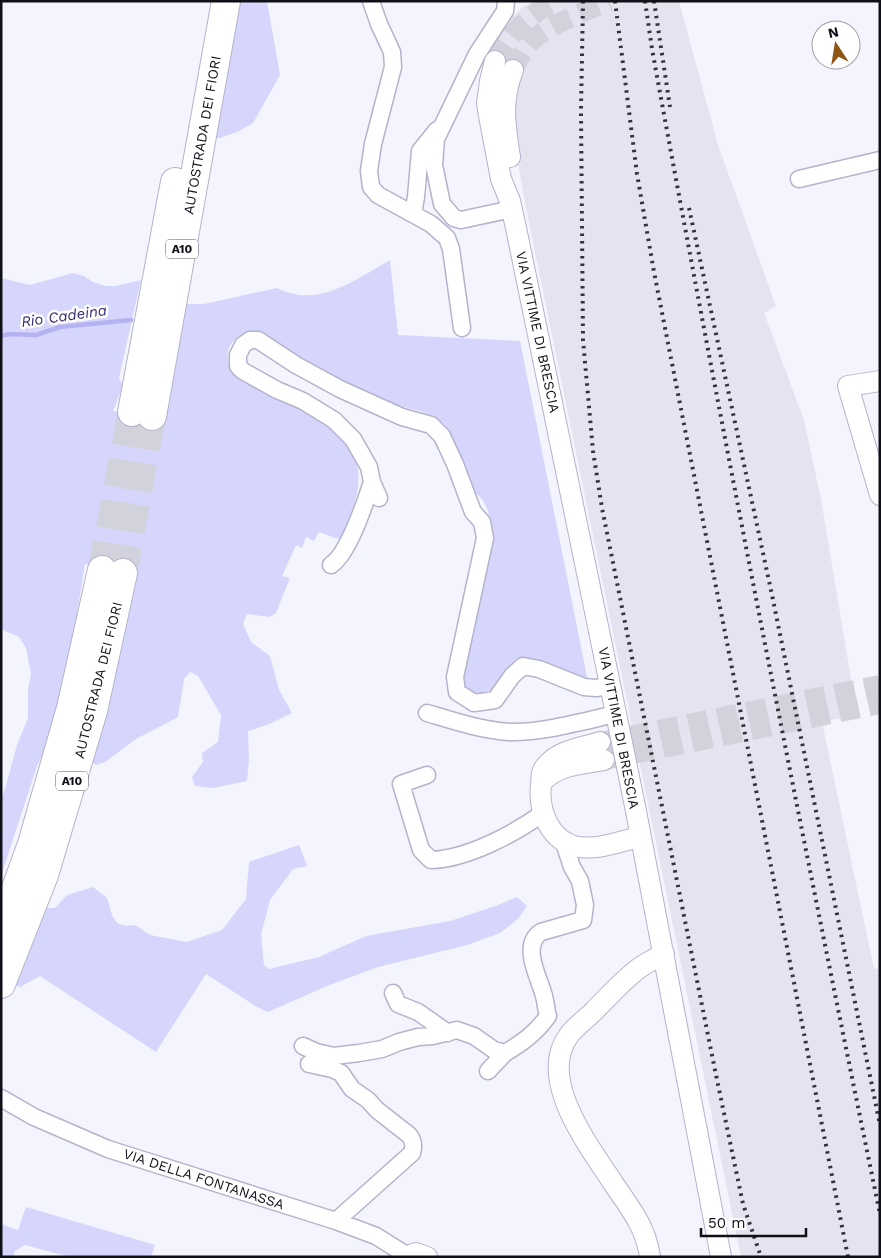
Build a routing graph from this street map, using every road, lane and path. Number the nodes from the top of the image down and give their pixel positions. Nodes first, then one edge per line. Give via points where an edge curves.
1 (208, 1) edge
2 (226, 1) edge
3 (372, 1) edge
4 (506, 1) edge
5 (495, 61) tunnel mouth
6 (513, 70) tunnel mouth
7 (197, 113) junction
8 (443, 123) junction
9 (880, 160) edge
10 (799, 179) dead end
11 (511, 205) junction
12 (413, 214) junction
13 (462, 328) dead end
14 (878, 386) edge
15 (142, 414) tunnel mouth
16 (372, 482) junction
17 (880, 495) edge
18 (379, 498) dead end
19 (331, 565) dead end
20 (610, 686) junction
21 (427, 713) dead end
22 (616, 714) junction
23 (602, 751) tunnel mouth
24 (427, 775) dead end
25 (543, 813) junction
26 (640, 838) junction
27 (563, 840) junction
28 (1, 930) edge
29 (664, 953) junction
30 (1, 984) edge
31 (393, 993) dead end
32 (448, 1033) junction
33 (303, 1046) dead end
34 (505, 1053) junction
35 (309, 1064) dead end
36 (488, 1072) dead end
37 (1, 1098) edge
38 (336, 1221) junction
39 (408, 1257) edge
40 (427, 1257) edge
41 (650, 1257) edge
42 (721, 1257) edge

1 - 7 highway, AUTOSTRADA DEI FIORI / A10
2 - 7 highway, AUTOSTRADA DEI FIORI / A10
3 - 12 street via 392,52 393,67 369,171 371,187 378,195
4 - 8 street via 505,11 477,54
5 - 11 street, VIA VITTIME DI BRESCIA via 487,104 500,179
6 - 11 street, VIA VITTIME DI BRESCIA via 505,95 504,116 513,177
7 - 15 highway, AUTOSTRADA DEI FIORI / A10
8 - 11 street via 436,139 434,165 442,204 449,214 461,220
8 - 12 street via 420,151
9 - 10 street
11 - 20 street, VIA VITTIME DI BRESCIA
12 - 13 street via 432,224 447,238
14 - 17 street via 848,386
16 - 18 street
16 - 19 street via 343,553
16 - 20 street via 369,467 353,439 334,420 238,366 238,355 243,345 250,340 258,340 340,389 402,417 431,425 442,436 473,512 482,522 485,538 455,677 457,692 474,703 494,700 523,666 539,668 584,687
20 - 22 street, VIA VITTIME DI BRESCIA
21 - 22 street via 512,732
22 - 26 street, VIA VITTIME DI BRESCIA
23 - 25 street via 562,752 545,767 541,774 540,804
24 - 25 street via 401,784 421,850 431,860 468,853 527,825
25 - 27 street via 548,827
26 - 27 street via 595,848 580,847
26 - 29 street, VIA VITTIME DI BRESCIA
27 - 34 street via 580,881 585,906 583,920 536,936 532,962 548,1016 534,1033
28 - 30 highway, AUTOSTRADA DEI FIORI / A10 via 32,844 113,572 87,729 44,875
29 - 41 street via 639,968 569,1035 560,1058 561,1089 571,1116 642,1225
29 - 42 street, VIA VITTIME DI BRESCIA
31 - 32 street via 398,1004 418,1012
32 - 33 street via 418,1037 382,1049 334,1056
32 - 34 street via 457,1030 466,1033
34 - 36 street
35 - 38 street via 341,1073 352,1089 413,1139 412,1153
37 - 38 street, VIA DELLA FONTANASSA via 34,1117 108,1148
38 - 39 street, VIA DELLA FONTANASSA via 376,1236
39 - 40 street via 416,1253

